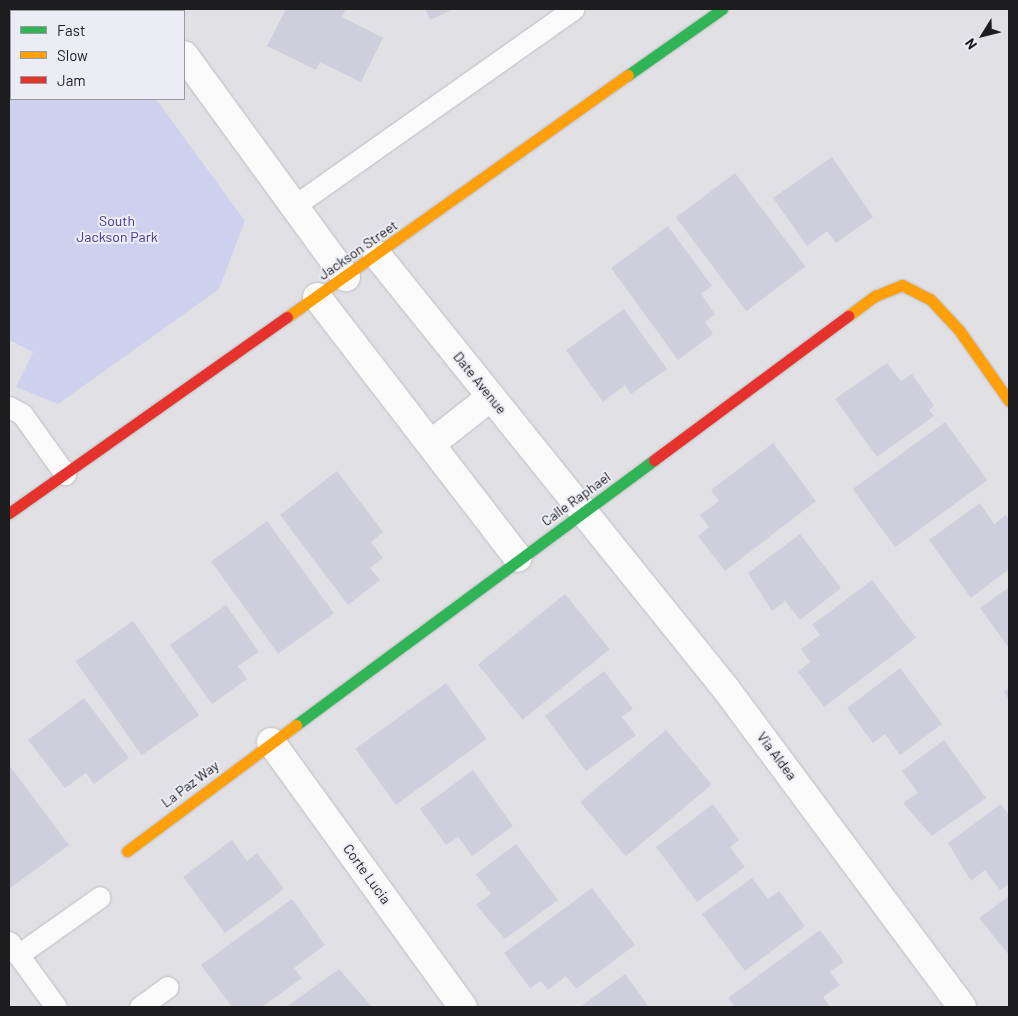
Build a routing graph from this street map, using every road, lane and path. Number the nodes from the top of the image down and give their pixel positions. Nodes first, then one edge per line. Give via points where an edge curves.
1 (573, 9) edge
2 (722, 9) edge
3 (185, 57) edge
4 (294, 206) junction
5 (376, 255) junction
6 (346, 277) junction
7 (317, 297) junction
8 (491, 397) junction
9 (1009, 401) edge
10 (9, 407) edge
11 (431, 444) junction
12 (65, 474) junction
13 (9, 513) edge
14 (583, 513) junction
15 (518, 558) junction
16 (271, 742) junction
17 (127, 851) dead end
18 (100, 897) dead end
19 (13, 948) edge
20 (168, 987) dead end
21 (56, 1007) edge
22 (140, 1007) edge
23 (463, 1007) edge
24 (962, 1007) edge

1 - 4 lane
2 - 5 street, Jackson Street
3 - 4 street
4 - 6 street
5 - 6 street, Jackson Street
5 - 8 street, Date Avenue
6 - 7 street, Jackson Street
7 - 11 street
7 - 12 street, Jackson Street
8 - 11 street
8 - 14 street, Date Avenue
9 - 14 street, Calle Raphael via 959,330 930,299 902,285 876,296
10 - 12 lane via 22,414
11 - 15 street
12 - 13 street, Jackson Street
14 - 15 street, Calle Raphael
14 - 24 street, Via Aldea via 726,689
15 - 16 street, Calle Raphael
16 - 17 street, La Paz Way
16 - 23 street, Corte Lucia
18 - 19 lane
19 - 21 lane
20 - 22 lane

